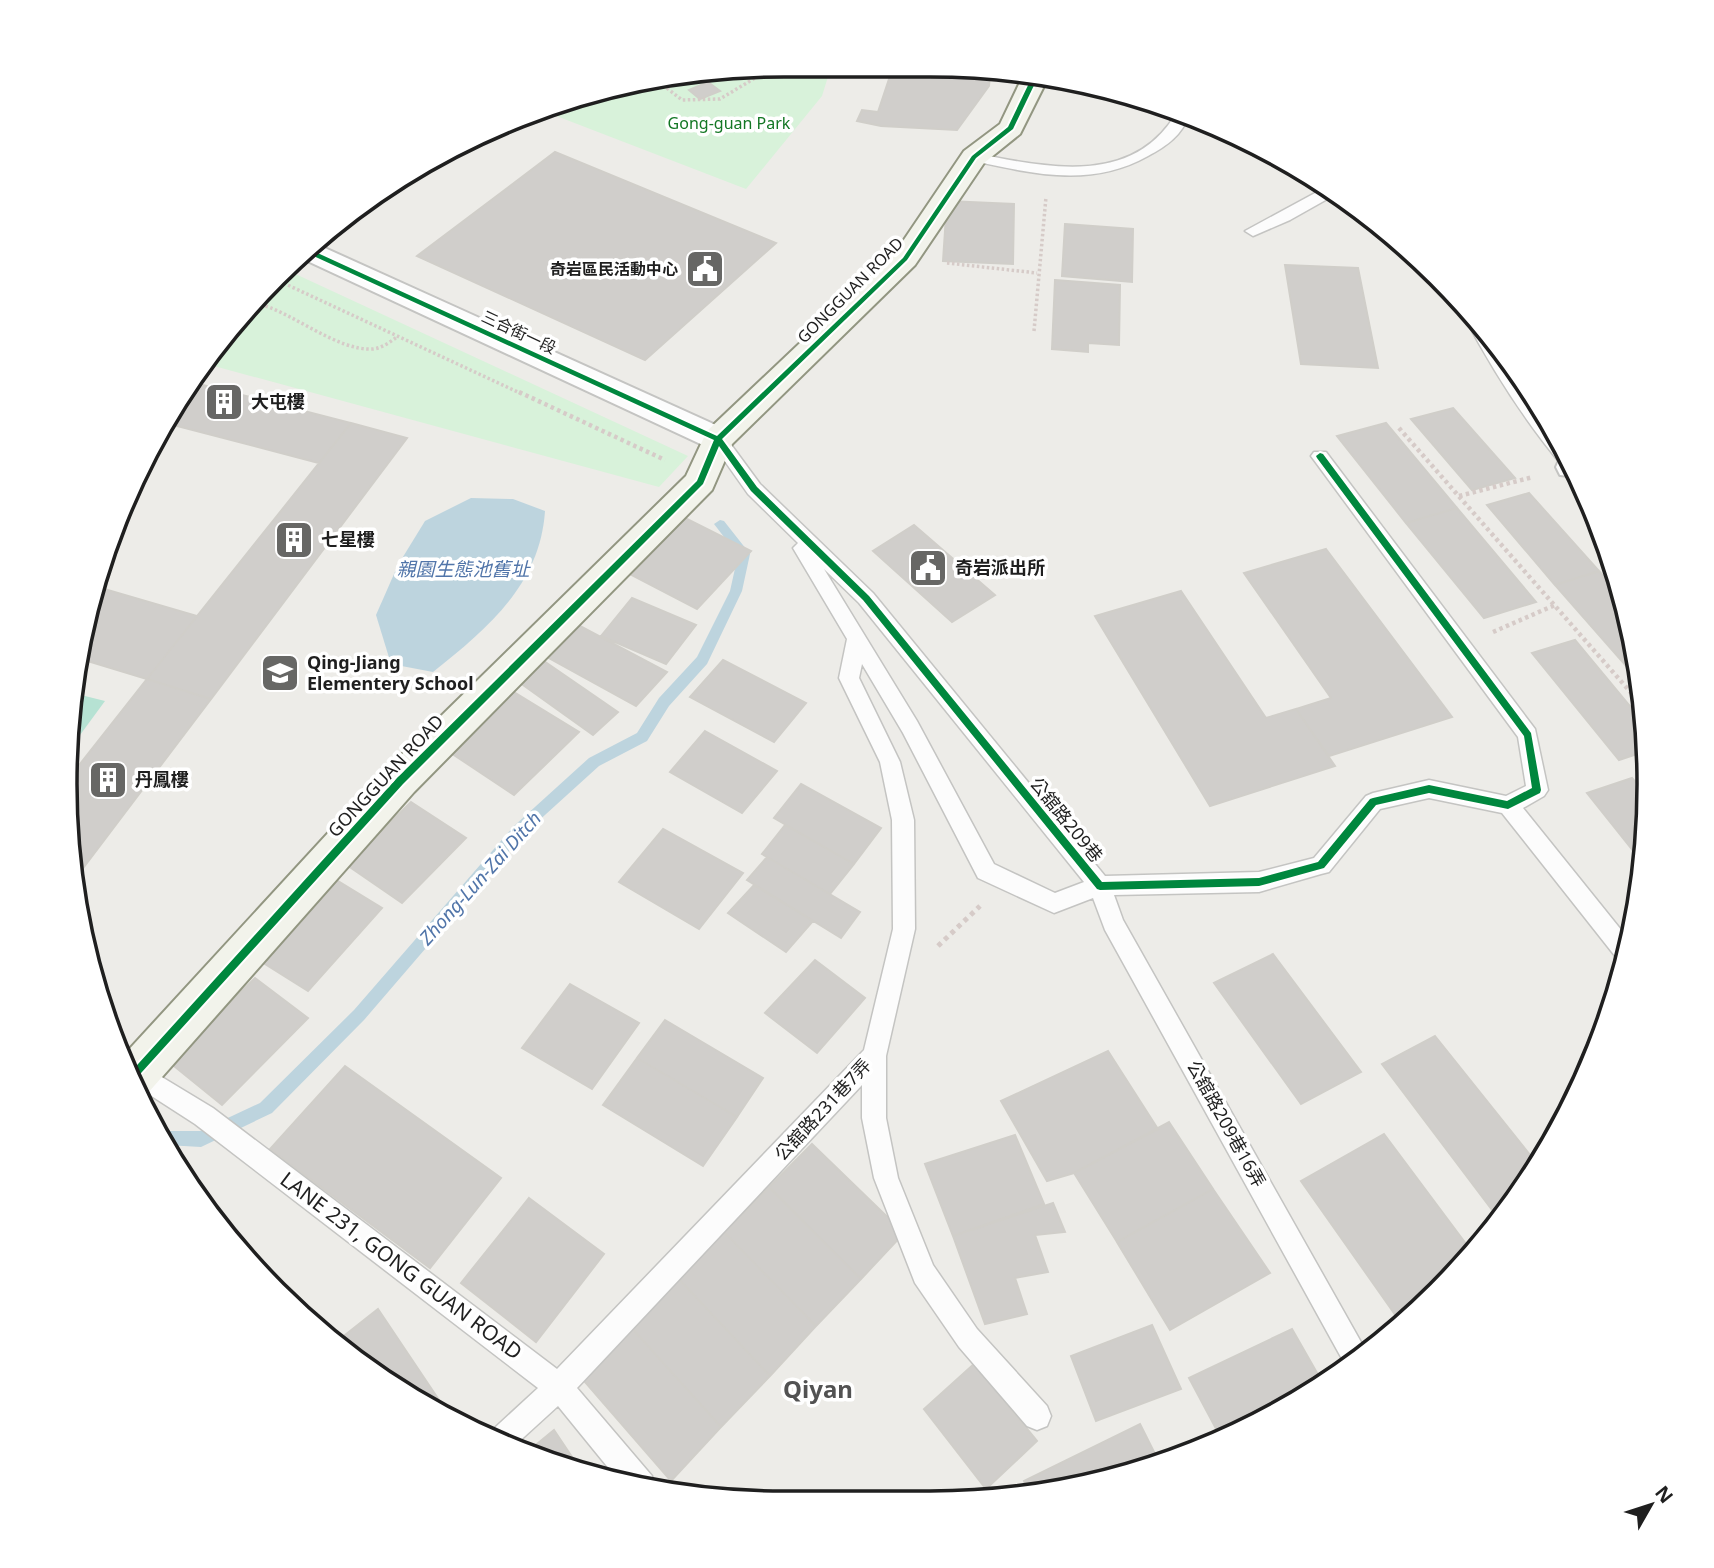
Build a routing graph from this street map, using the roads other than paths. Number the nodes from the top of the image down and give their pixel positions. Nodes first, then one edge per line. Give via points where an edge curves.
1 (1031, 85) edge
2 (1180, 123) edge
3 (974, 157) junction
4 (1321, 195) edge
5 (1253, 231) dead end
6 (316, 254) edge
7 (1491, 354) edge
8 (718, 439) junction
9 (1320, 456) dead end
10 (1562, 466) edge
11 (785, 521) junction
12 (857, 637) junction
13 (1508, 804) junction
14 (1100, 886) junction
15 (1618, 943) edge
16 (874, 1056) junction
17 (137, 1068) edge
18 (142, 1079) edge
19 (1352, 1351) edge
20 (559, 1387) junction
21 (1037, 1416) dead end
22 (507, 1434) edge
23 (632, 1474) edge

1 - 3 street, GONGGUAN ROAD via 1011,128
2 - 3 lane via 1177,132 1135,159 1094,174 1048,172
3 - 8 street, GONGGUAN ROAD via 905,259
4 - 5 lane
6 - 8 street, 三合街一段
7 - 10 lane
8 - 11 lane, 公舘路209巷 via 754,489
8 - 17 street, GONGGUAN ROAD via 688,494 400,781
9 - 13 lane via 1528,735 1537,790
11 - 12 lane, 公舘路209巷
11 - 14 lane, 公舘路209巷 via 866,598
12 - 14 lane, 公舘路209巷 via 986,871 1054,903
12 - 16 lane, 公舘路231巷7弄 via 849,678 890,762 903,820 904,929
13 - 14 lane, 公舘路209巷 via 1429,789 1373,802 1321,865 1259,882
13 - 15 lane
14 - 19 lane, 公舘路209巷16弄 via 1113,923
16 - 20 lane, 公舘路231巷7弄
16 - 21 lane via 874,1118 886,1178 924,1274 968,1338
18 - 20 lane, LANE 231, GONG GUAN ROAD via 242,1144
20 - 22 lane, 公舘路231巷7弄
20 - 23 lane, LANE 231, GONG GUAN ROAD

